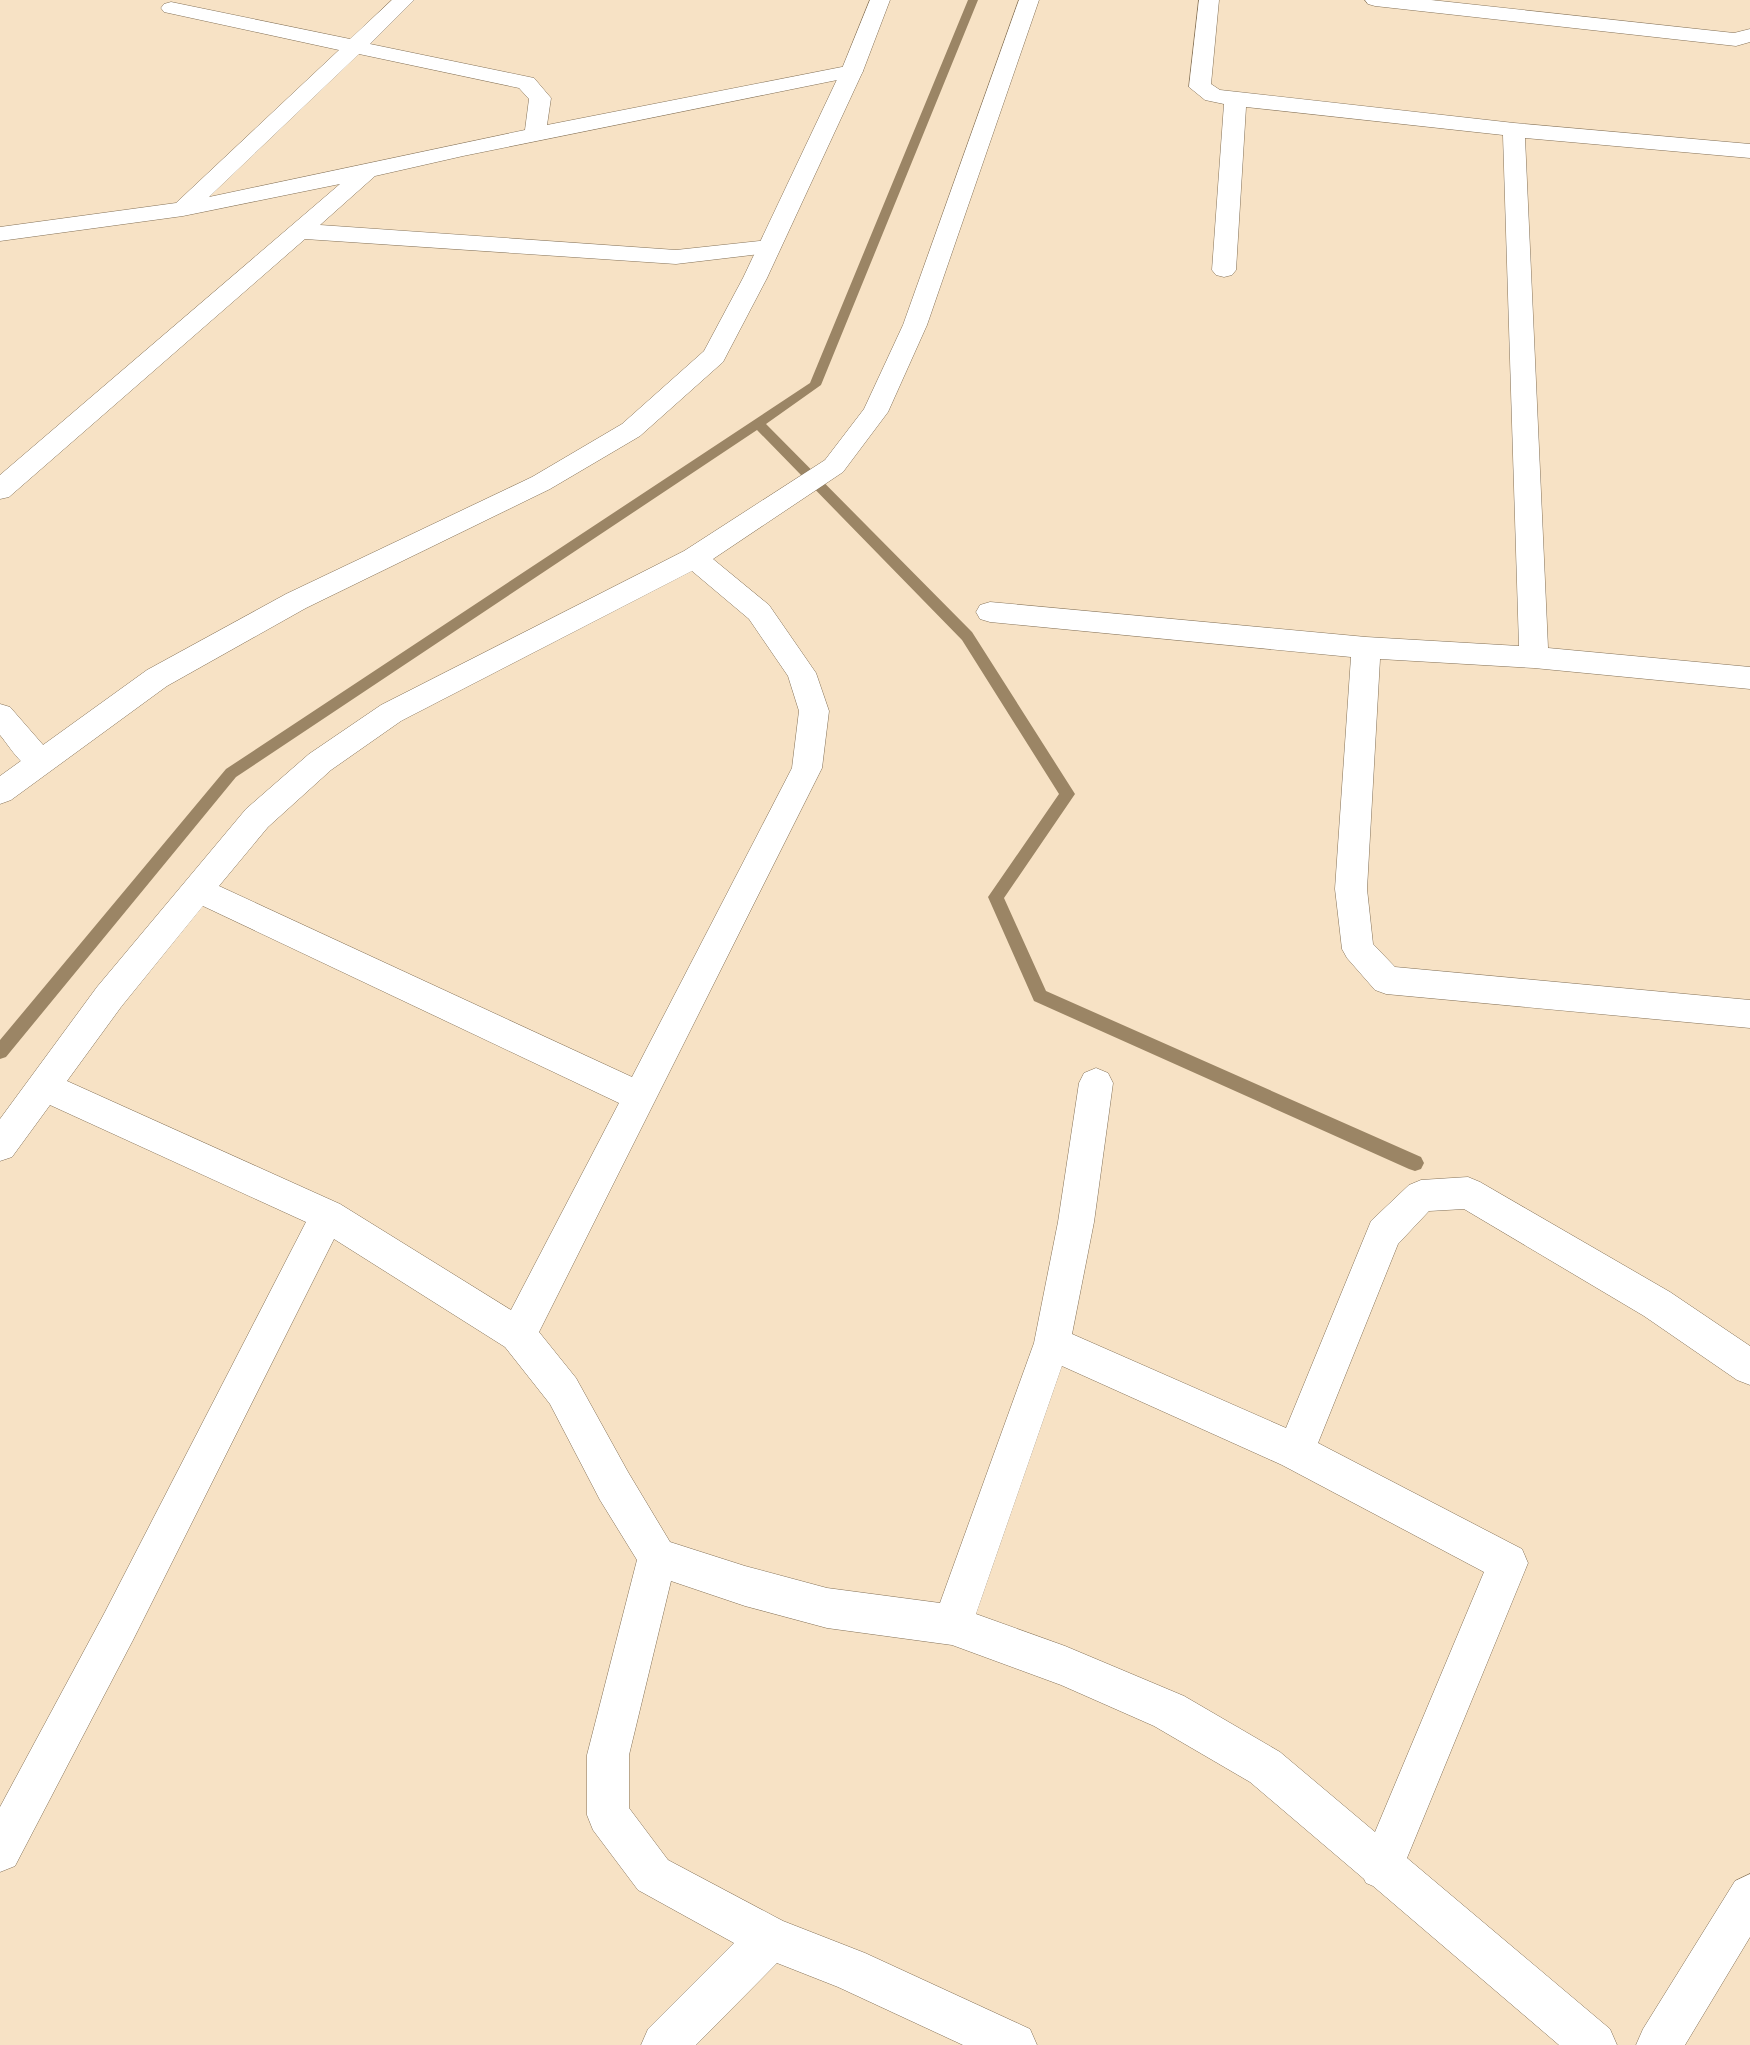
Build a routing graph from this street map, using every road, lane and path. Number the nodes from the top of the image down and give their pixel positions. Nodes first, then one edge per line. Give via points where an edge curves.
1 (404, 0) edge
2 (880, 0) edge
3 (1029, 0) edge
4 (1209, 0) edge
5 (1375, 0) edge
6 (171, 9) dead end
7 (1750, 35) edge
8 (354, 48) junction
9 (852, 71) junction
10 (1234, 99) junction
11 (1514, 130) junction
12 (535, 135) junction
13 (1749, 156) edge
14 (369, 171) junction
15 (183, 209) junction
16 (300, 231) junction
17 (0, 234) edge
18 (769, 247) junction
19 (1224, 270) dead end
20 (0, 490) edge
21 (694, 558) junction
22 (990, 612) dead end
23 (1366, 648) junction
24 (1534, 657) junction
25 (1750, 678) edge
26 (0, 715) edge
27 (40, 762) junction
28 (0, 792) edge
29 (198, 890) junction
30 (1750, 1014) edge
31 (1096, 1083) dead end
32 (44, 1086) junction
33 (641, 1096) junction
34 (0, 1146) edge
35 (328, 1215) junction
36 (518, 1335) junction
37 (1052, 1343) junction
38 (1750, 1367) edge
39 (1295, 1452) junction
40 (657, 1557) junction
41 (952, 1625) junction
42 (0, 1851) edge
43 (1381, 1868) junction
44 (1750, 1896) edge
45 (770, 1938) junction
46 (664, 2045) edge
47 (1014, 2045) edge
48 (1594, 2045) edge
49 (1659, 2045) edge

1 - 8 street
2 - 9 street
3 - 21 street via 915,325 876,412 834,466
4 - 10 street via 1200,87 1213,95
5 - 7 street via 1736,40
6 - 8 street
8 - 12 street via 526,83 540,98
8 - 15 street
9 - 12 street
9 - 18 street
10 - 11 street
10 - 19 street
11 - 13 street
11 - 24 street
12 - 14 street
14 - 15 street
14 - 16 street
15 - 17 street
16 - 18 street via 676,256
16 - 20 street
18 - 27 street via 714,356 631,430 541,483 296,601 157,678
21 - 29 street via 391,713 320,762 257,818
21 - 33 street via 759,612 802,673 814,711 807,768
22 - 23 street
23 - 24 street
23 - 30 street via 1351,889 1358,950 1386,980
24 - 25 street
26 - 27 street
27 - 28 street
29 - 32 street via 109,997
29 - 33 street
31 - 37 street via 1076,1222
32 - 34 street
32 - 35 street
33 - 36 street
35 - 36 street
35 - 42 street
36 - 40 street via 563,1391
37 - 39 street
37 - 41 street
38 - 39 street via 1657,1304 1468,1193 1421,1196 1384,1233
39 - 43 street via 1508,1563
40 - 41 street via 827,1608
40 - 45 street via 609,1755 608,1815 653,1875
41 - 43 street via 1065,1666 1169,1711 1265,1767
43 - 48 street
44 - 49 street
45 - 46 street
45 - 47 street via 849,1969

